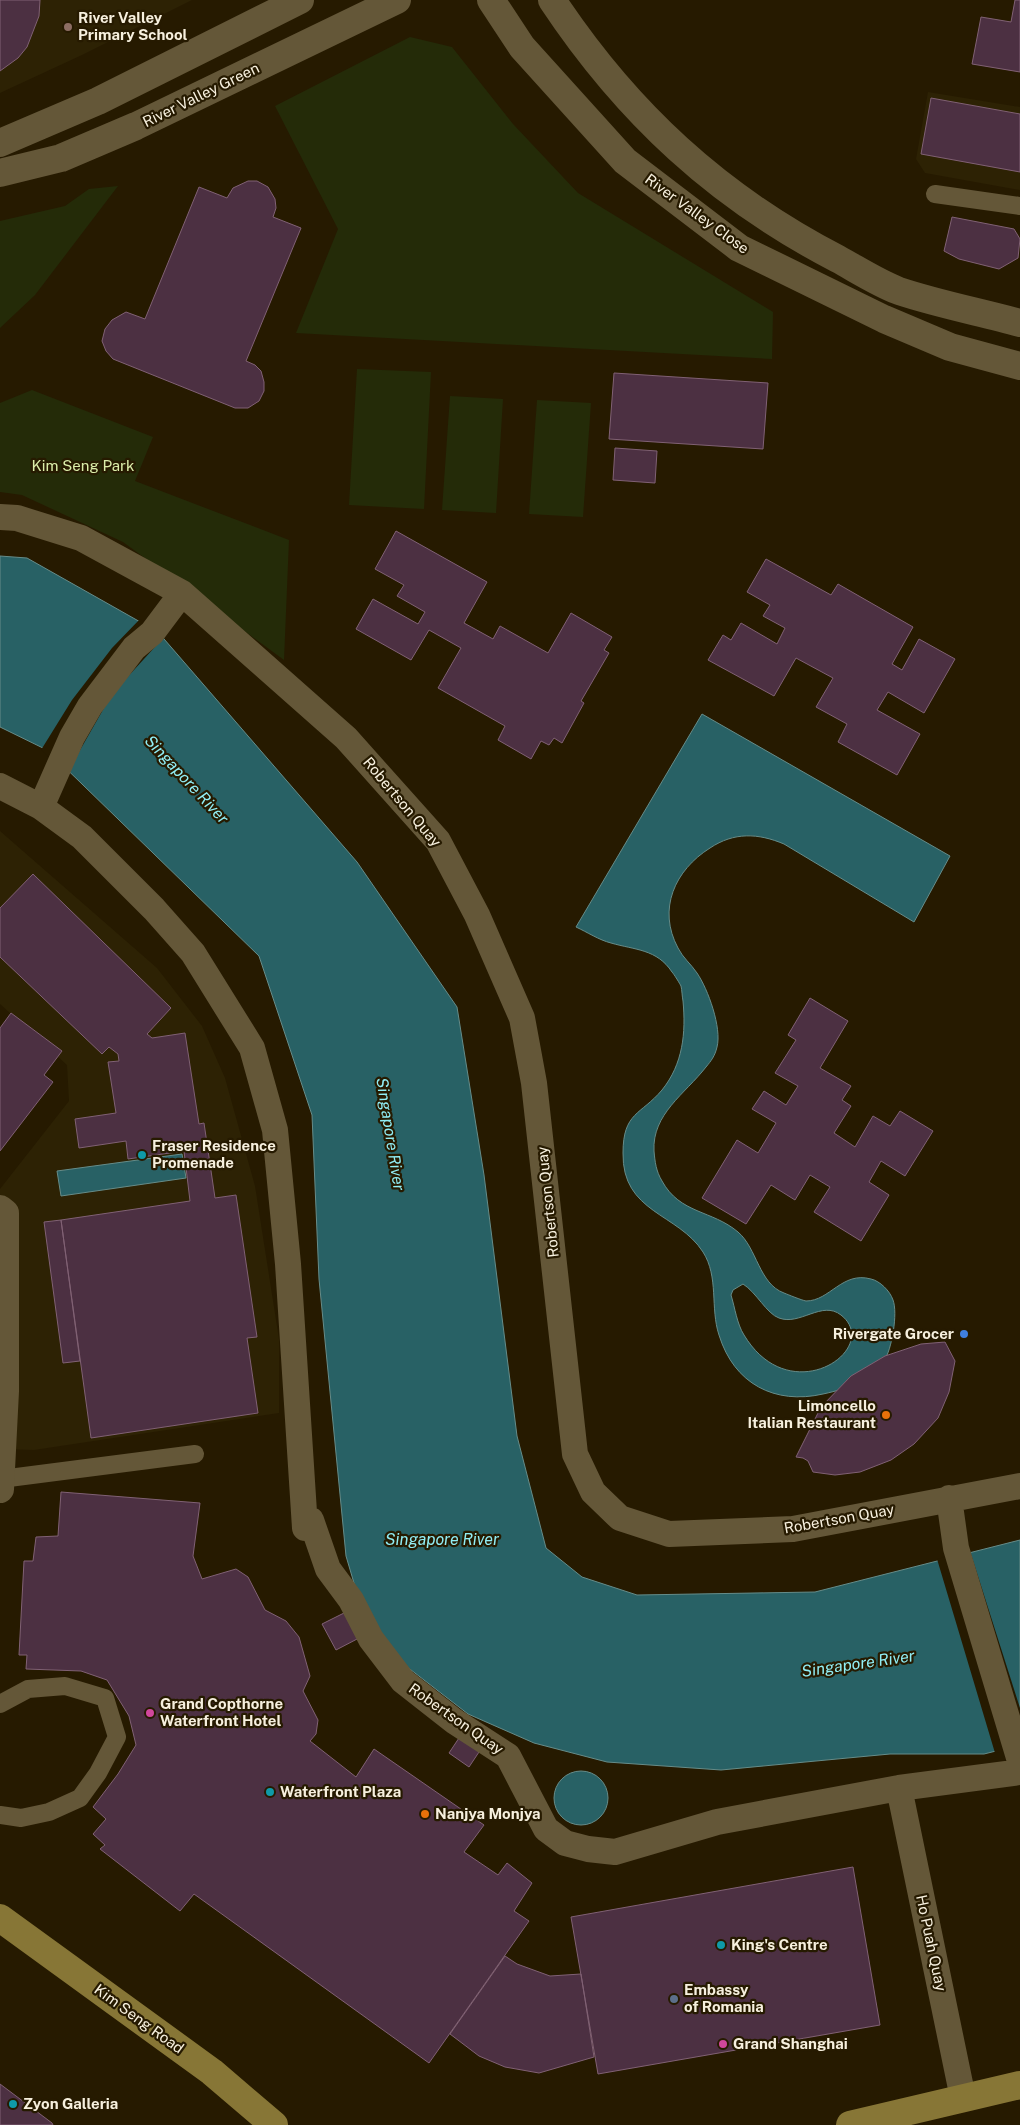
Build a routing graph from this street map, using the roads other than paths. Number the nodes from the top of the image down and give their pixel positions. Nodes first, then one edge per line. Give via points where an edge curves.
1 (300, 0) edge
2 (396, 0) edge
3 (491, 0) edge
4 (552, 0) edge
5 (0, 143) edge
6 (0, 173) edge
7 (935, 194) dead end
8 (1020, 206) edge
9 (1020, 323) edge
10 (1020, 366) edge
11 (0, 517) edge
12 (182, 594) junction
13 (0, 786) edge
14 (41, 807) junction
15 (0, 1209) edge
16 (195, 1454) dead end
17 (0, 1484) edge
18 (1020, 1486) edge
19 (949, 1498) junction
20 (0, 1704) edge
21 (1020, 1761) edge
22 (1020, 1772) edge
23 (899, 1788) junction
24 (0, 1815) edge
25 (0, 1918) edge
26 (1020, 2085) edge
27 (963, 2098) junction
28 (274, 2125) edge
29 (850, 2125) edge

1 - 5 street via 98,101
2 - 6 street, River Valley Green via 136,126 61,158
3 - 10 street, River Valley Close via 522,47 625,162 739,248 950,348
4 - 9 street via 615,86 678,150 745,204 820,250 898,290
7 - 8 lane
11 - 12 street via 17,518 82,538
12 - 14 street via 152,633 114,672 90,706
12 - 19 street, Robertson Quay via 346,738 438,841 477,915 522,1018 534,1083 576,1454 593,1492 620,1518 669,1534 793,1529
13 - 14 street
14 - 23 street, Robertson Quay via 82,837 193,953 252,1048 275,1130 288,1264 305,1528 311,1520 328,1570 351,1600 371,1639 403,1681 454,1721 508,1756 546,1829 565,1842 588,1849 615,1852 717,1822
15 - 17 street via 5,1213 5,1391
16 - 17 lane
18 - 19 street, Robertson Quay
19 - 21 street via 956,1548
20 - 24 lane via 28,1689 65,1686 105,1698 117,1737 80,1798 49,1812 21,1818
22 - 23 street, Robertson Quay
23 - 27 street, Ho Puah Quay
25 - 28 main road, Kim Seng Road via 212,2072
26 - 27 main road
27 - 29 main road

